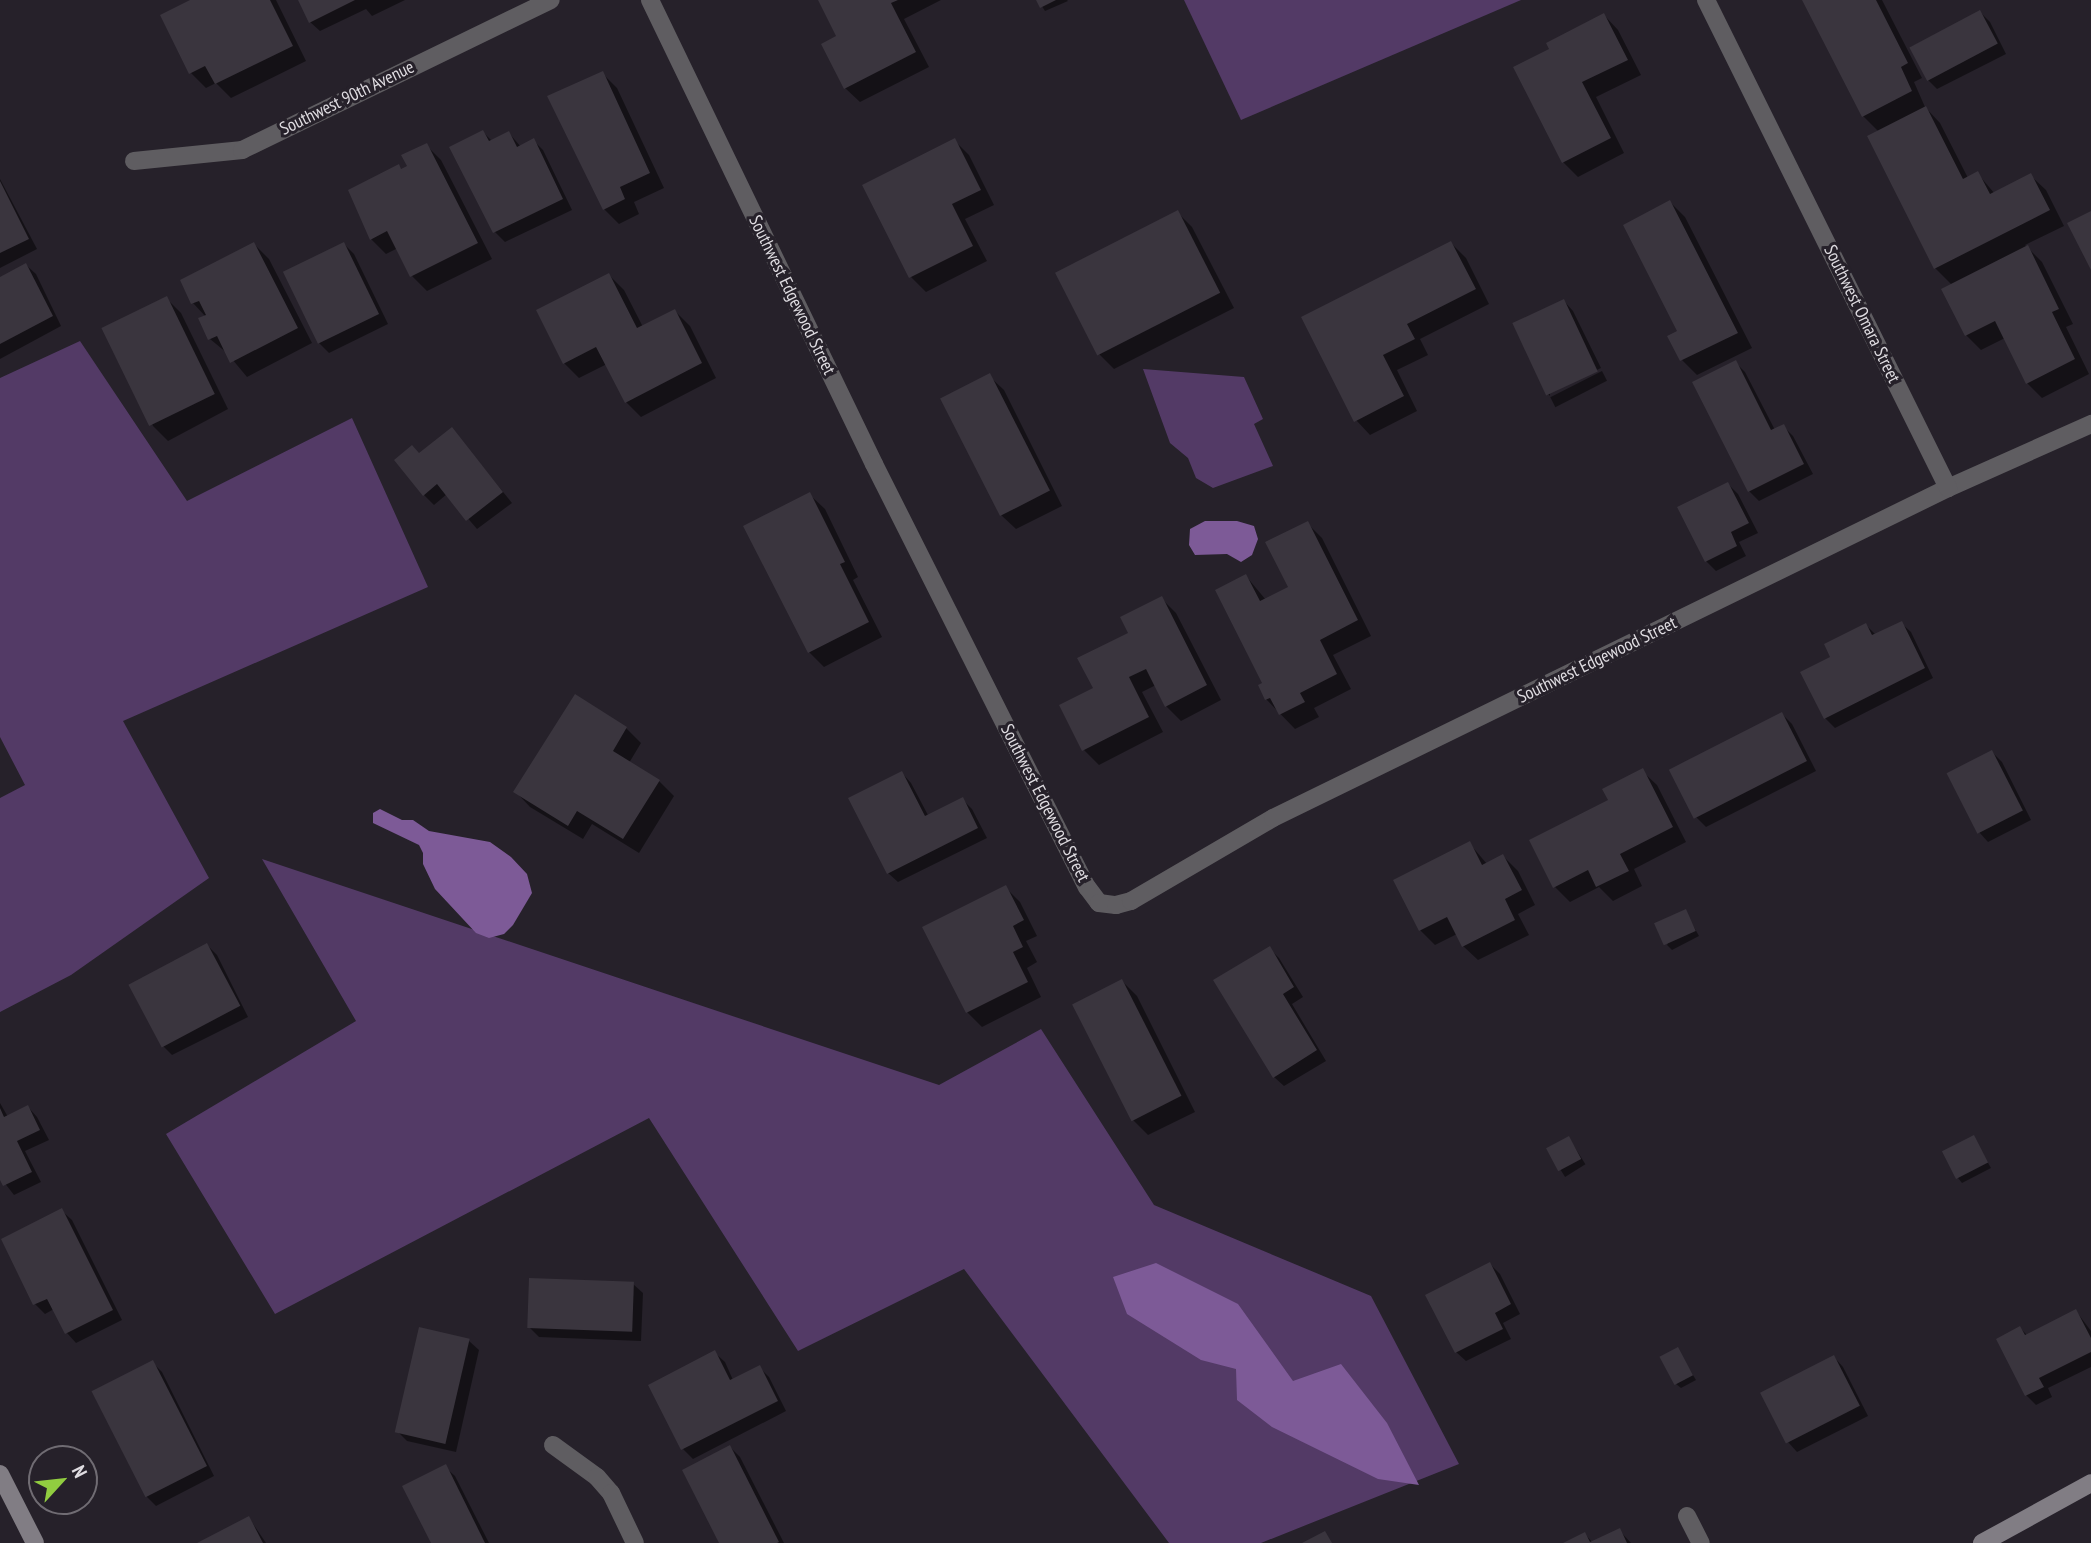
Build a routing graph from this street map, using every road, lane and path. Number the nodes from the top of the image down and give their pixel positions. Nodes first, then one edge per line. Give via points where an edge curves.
1 (551, 0) edge
2 (650, 0) edge
3 (1706, 0) edge
4 (134, 161) dead end
5 (2091, 424) edge
6 (1948, 488) junction
7 (554, 1445) dead end
8 (0, 1474) edge
9 (2091, 1483) edge
10 (1688, 1516) dead end
11 (35, 1543) edge
12 (635, 1543) edge
13 (1701, 1543) edge
14 (1982, 1543) edge

1 - 4 street, Southwest 90th Avenue via 242,150
2 - 6 street, Southwest Edgewood Street via 874,464 1087,887 1100,903 1131,901 1273,818
3 - 6 street, Southwest Omara Street
5 - 6 street
7 - 12 street via 611,1493
8 - 11 main road
9 - 14 main road
10 - 13 street

